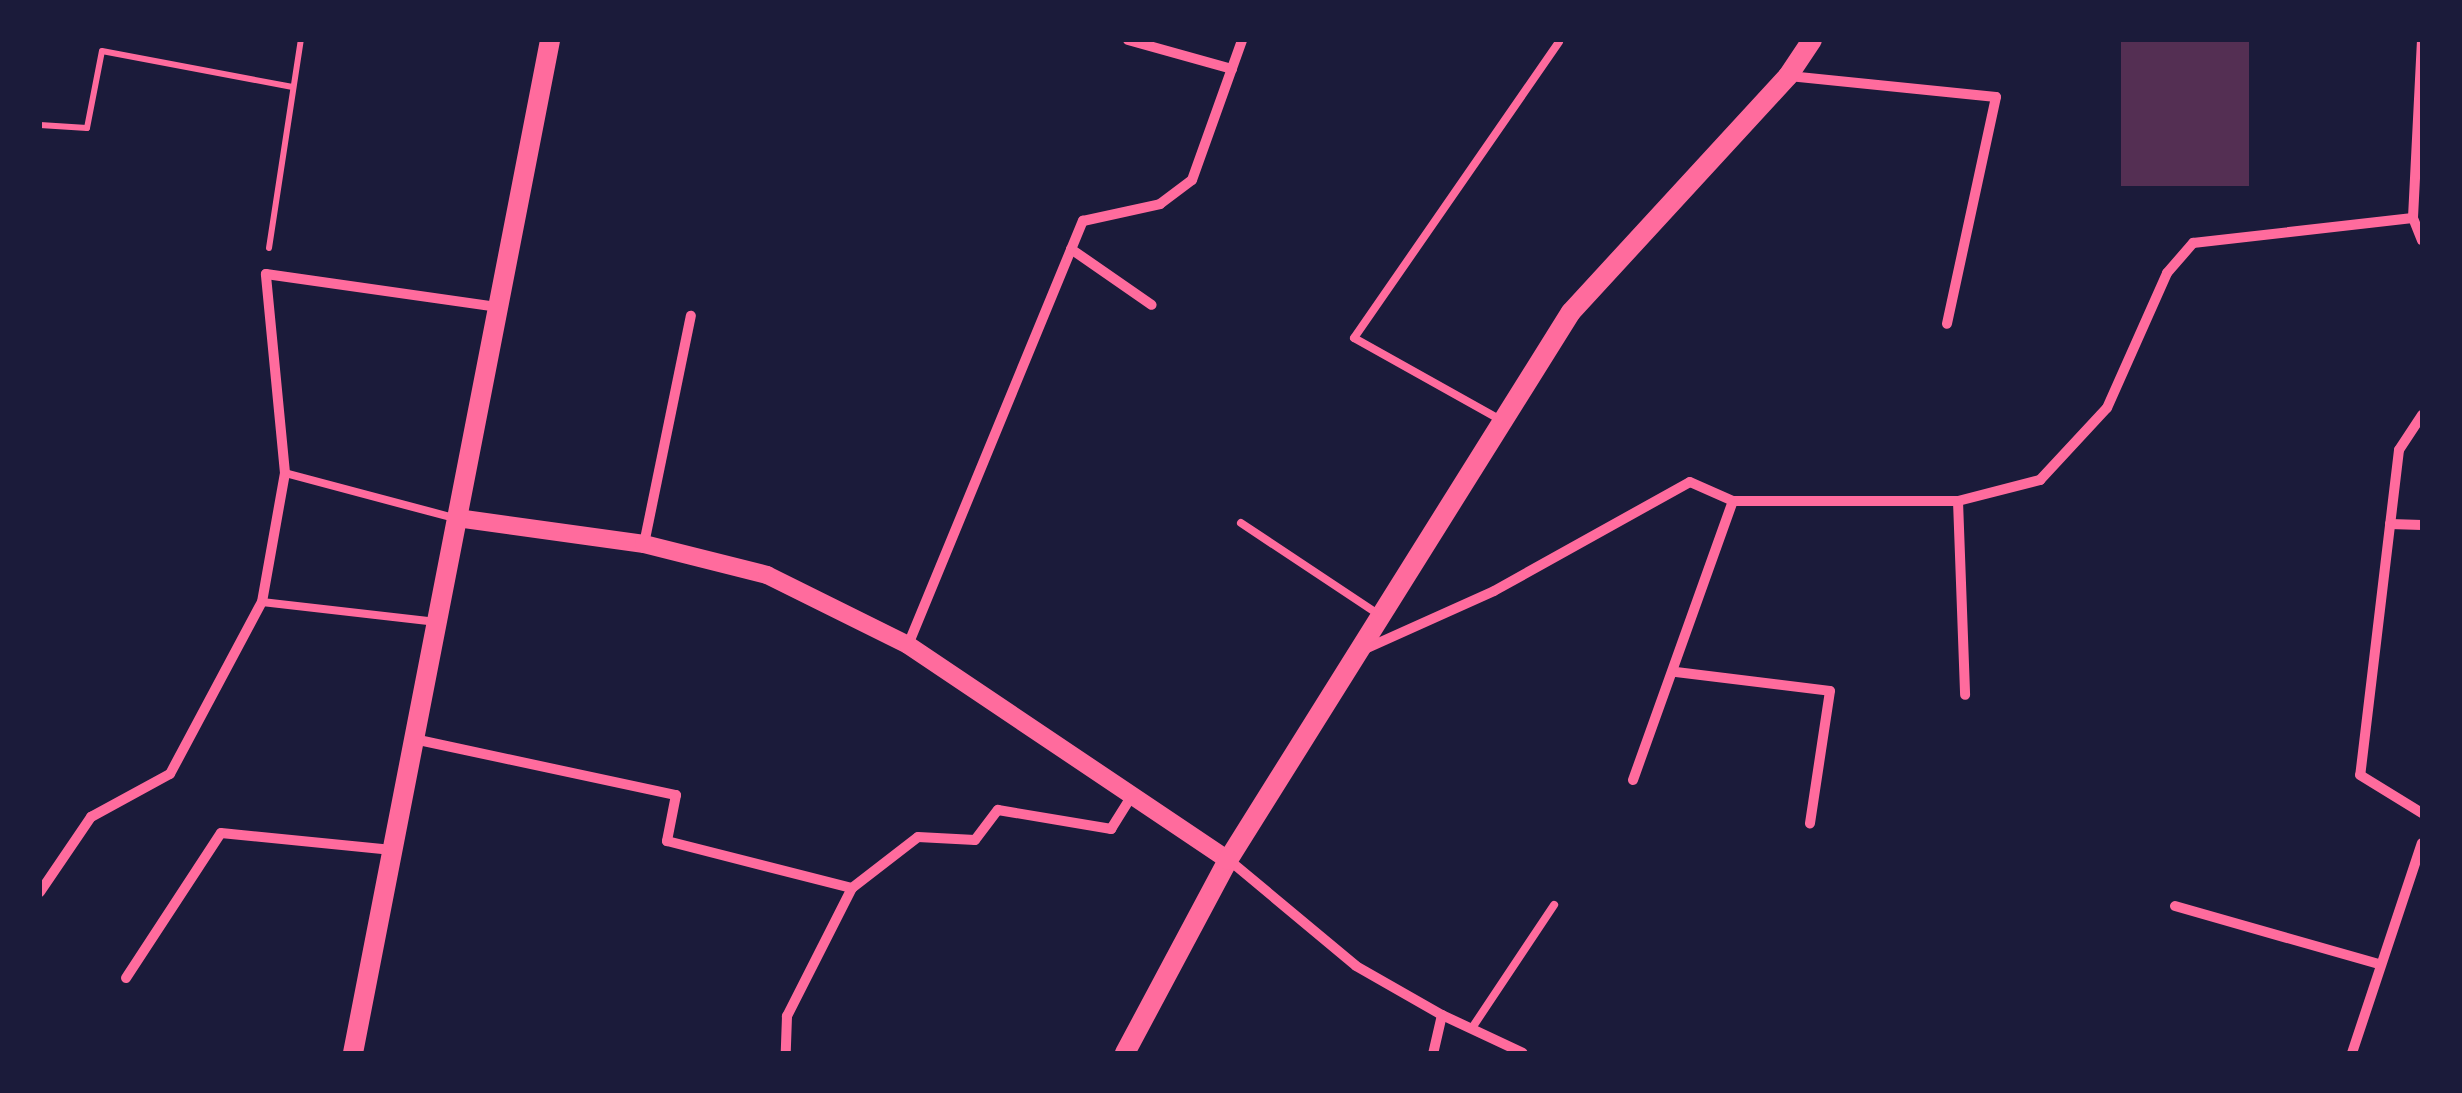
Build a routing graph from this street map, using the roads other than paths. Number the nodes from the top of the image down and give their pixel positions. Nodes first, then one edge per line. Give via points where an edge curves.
1 (550, 40) edge
2 (1128, 40) edge
3 (1242, 40) edge
4 (1812, 40) edge
5 (2422, 40) edge
6 (1559, 42) edge
7 (1232, 69) junction
8 (1788, 76) junction
9 (2413, 218) junction
10 (2422, 240) edge
11 (1071, 249) junction
12 (1152, 305) dead end
13 (497, 307) junction
14 (691, 316) dead end
15 (1948, 324) dead end
16 (2422, 415) edge
17 (1503, 422) junction
18 (285, 473) junction
19 (1958, 500) junction
20 (1733, 501) junction
21 (457, 518) junction
22 (1241, 523) dead end
23 (2390, 524) junction
24 (2422, 525) edge
25 (644, 544) junction
26 (262, 602) junction
27 (1382, 616) junction
28 (436, 622) junction
29 (908, 645) junction
30 (1360, 651) junction
31 (1676, 672) junction
32 (1965, 695) dead end
33 (414, 739) junction
34 (1632, 780) dead end
35 (1132, 796) junction
36 (2422, 813) edge
37 (1810, 824) dead end
38 (2422, 843) edge
39 (392, 850) junction
40 (1228, 860) junction
41 (852, 888) junction
42 (40, 892) edge
43 (1554, 905) dead end
44 (2175, 906) dead end
45 (2378, 964) junction
46 (126, 978) dead end
47 (1442, 1015) junction
48 (1472, 1028) junction
49 (352, 1053) edge
50 (786, 1053) edge
51 (1125, 1053) edge
52 (1433, 1053) edge
53 (1523, 1053) edge
54 (2352, 1053) edge

1 - 13 main road
2 - 7 street
3 - 7 street
4 - 8 main road
5 - 9 street
6 - 17 lane via 1354,338
7 - 11 street via 1192,180 1160,204 1084,221
8 - 15 street via 1996,98
8 - 17 main road via 1572,312
9 - 10 street
9 - 19 street via 2193,244 2166,273 2107,408 2040,480
11 - 12 street
11 - 29 street
13 - 18 street via 266,274
13 - 21 main road
14 - 25 street
16 - 23 street via 2399,450
17 - 27 main road
18 - 21 lane
18 - 26 street
19 - 20 street
19 - 32 street
20 - 30 street via 1690,482 1494,591
20 - 31 street
21 - 25 street
21 - 28 main road
22 - 27 lane
23 - 24 street
23 - 36 street via 2360,775
25 - 29 street via 767,575
26 - 28 lane
26 - 42 street via 170,774 91,817
27 - 30 main road
28 - 33 main road
29 - 35 street
30 - 40 main road
31 - 34 street
31 - 37 street via 1830,691
33 - 39 main road
33 - 41 street via 676,795 667,842
35 - 40 street
35 - 41 street via 1111,829 998,810 975,840 918,837
38 - 45 street
39 - 46 street via 222,833
39 - 49 main road
40 - 47 street via 1356,966
40 - 51 main road
41 - 50 street via 787,1016
43 - 48 lane
44 - 45 street
45 - 54 street
47 - 48 street
47 - 52 street
48 - 53 street

